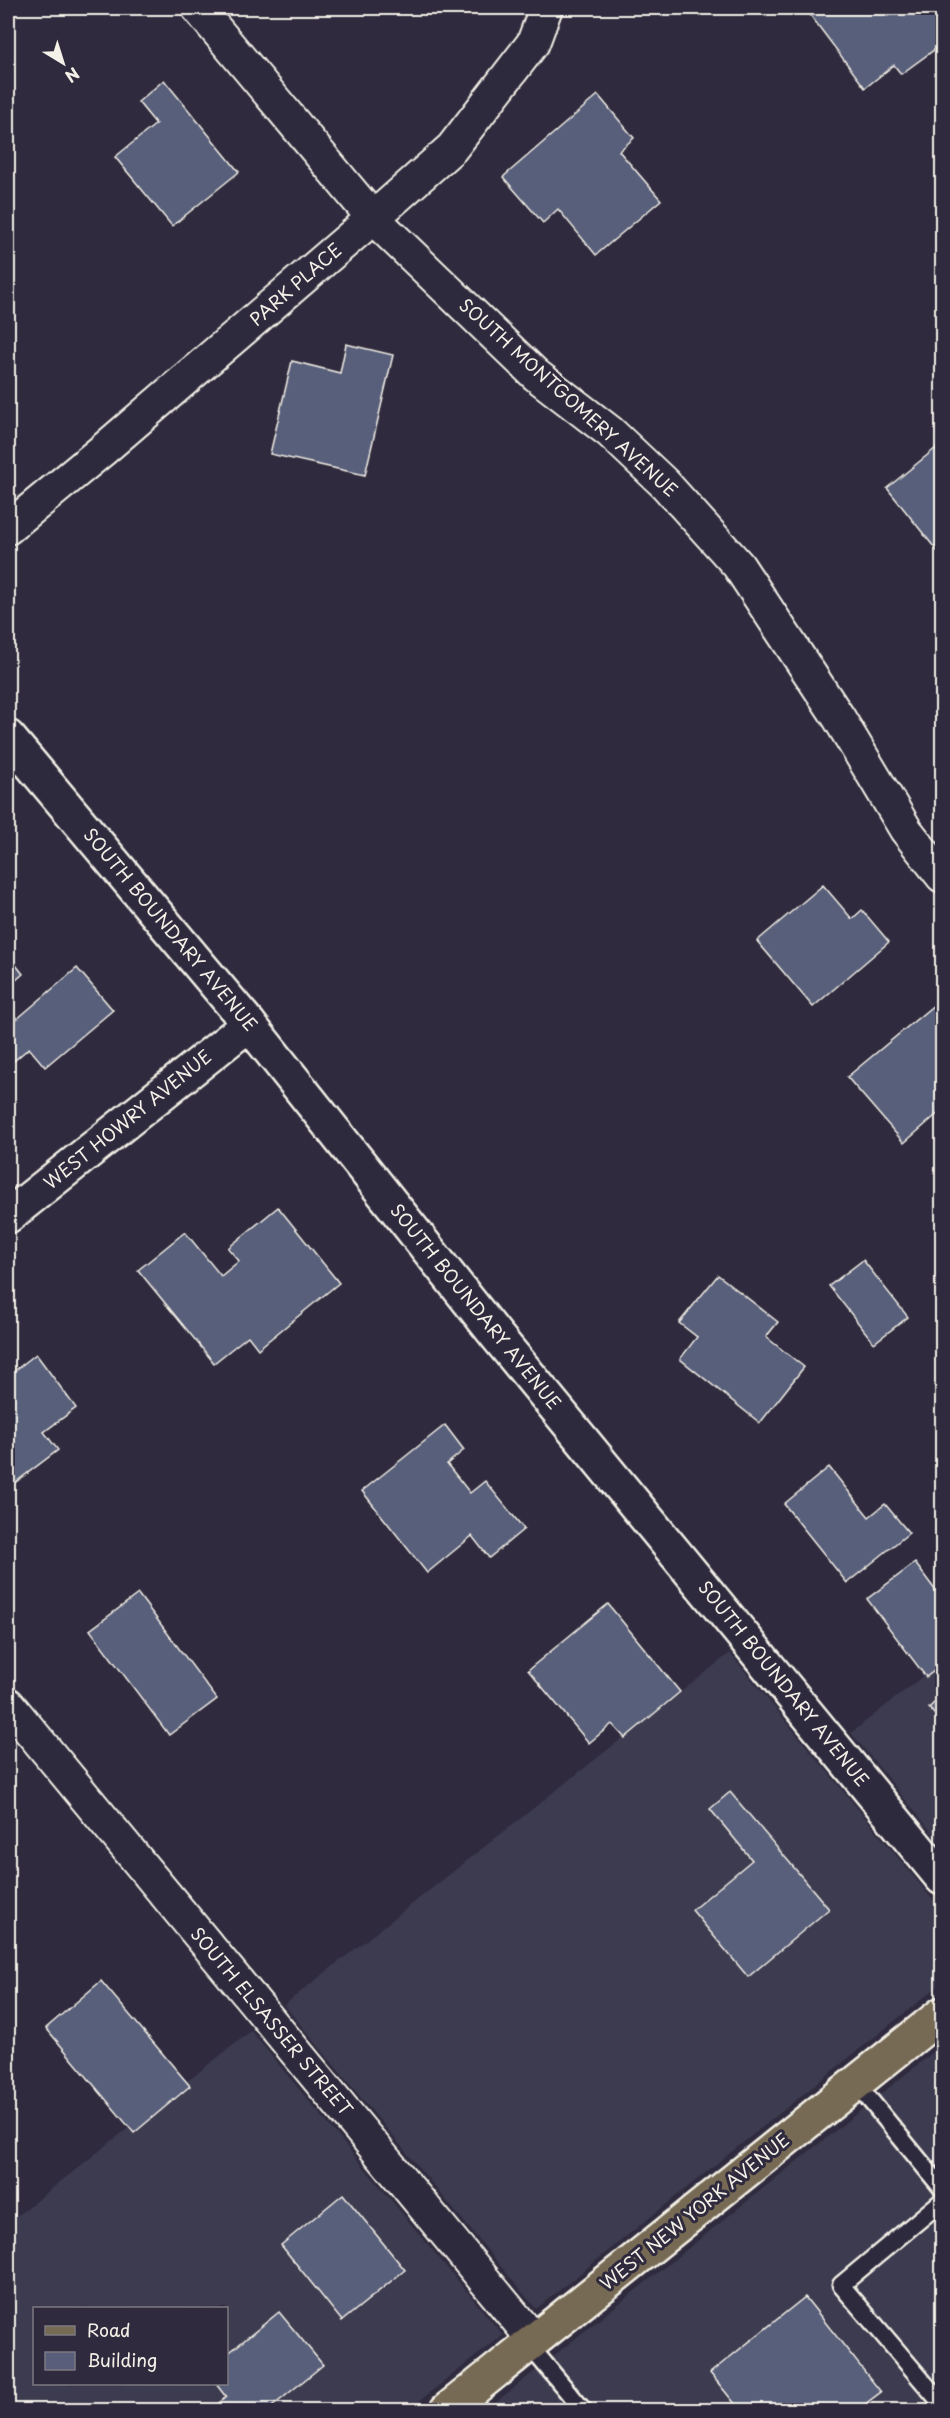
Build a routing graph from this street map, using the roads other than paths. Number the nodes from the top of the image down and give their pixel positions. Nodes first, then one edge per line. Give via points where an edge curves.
1 (198, 8) edge
2 (546, 8) edge
3 (374, 218) junction
4 (8, 528) edge
5 (8, 738) edge
6 (942, 876) edge
7 (249, 1024) junction
8 (8, 1216) edge
9 (8, 1704) edge
10 (942, 1878) edge
11 (942, 2014) edge
12 (856, 2083) junction
13 (942, 2188) edge
14 (942, 2200) edge
15 (532, 2342) junction
16 (942, 2404) edge
17 (447, 2410) edge
18 (583, 2410) edge

1 - 3 street, SOUTH MONTGOMERY AVENUE
2 - 3 street, PARK PLACE via 533,43 452,148
3 - 4 street, PARK PLACE
3 - 6 street, SOUTH MONTGOMERY AVENUE via 536,375 610,432 665,484 738,565 839,718 906,830
5 - 7 street, SOUTH BOUNDARY AVENUE
7 - 8 street, WEST HOWRY AVENUE
7 - 10 street, SOUTH BOUNDARY AVENUE via 503,1344
9 - 15 street, SOUTH ELSASSER STREET
11 - 12 main road, WEST NEW YORK AVENUE
12 - 13 lane
12 - 15 main road, WEST NEW YORK AVENUE
14 - 16 lane via 841,2285
15 - 17 main road, WEST NEW YORK AVENUE
15 - 18 lane

